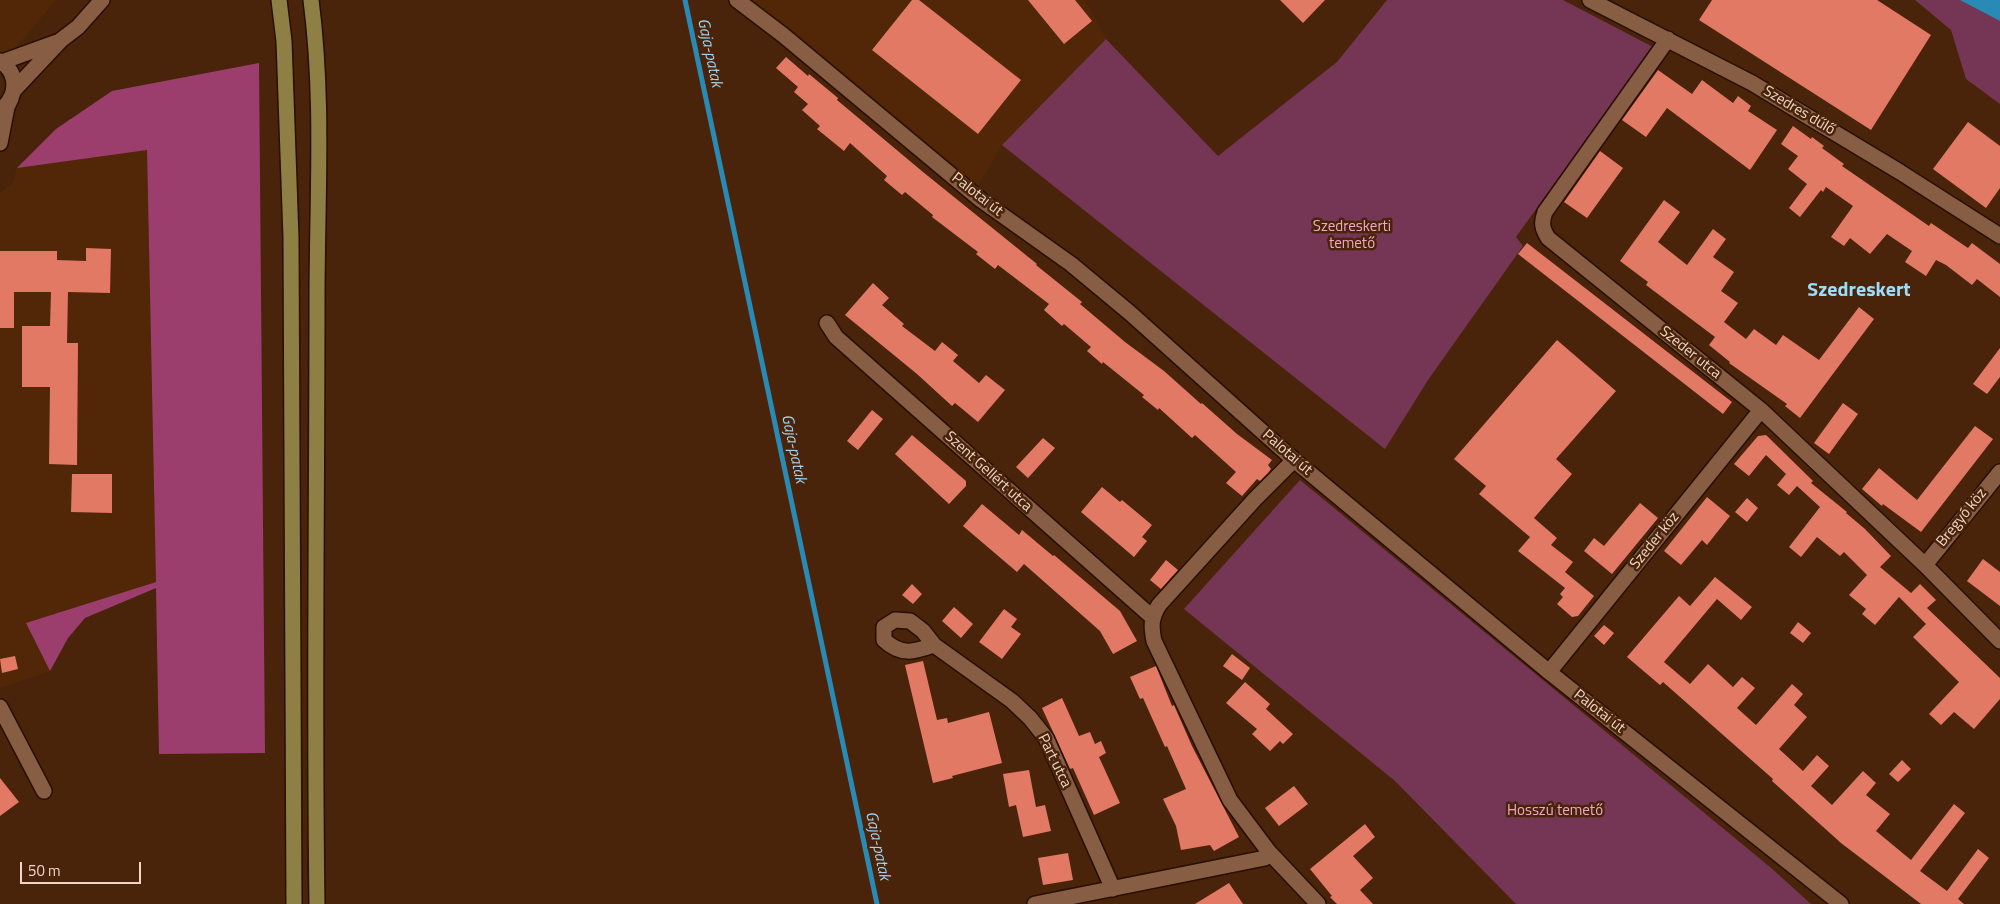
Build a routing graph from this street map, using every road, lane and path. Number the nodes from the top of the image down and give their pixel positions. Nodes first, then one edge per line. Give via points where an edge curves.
1 (102, 0) edge
2 (279, 0) edge
3 (311, 0) edge
4 (737, 0) edge
5 (1590, 0) edge
6 (61, 40) junction
7 (1668, 40) junction
8 (1, 61) edge
9 (13, 94) junction
10 (0, 110) edge
11 (0, 142) edge
12 (2000, 236) edge
13 (827, 324) dead end
14 (1761, 410) junction
15 (1294, 460) junction
16 (2000, 472) edge
17 (1924, 565) junction
18 (1152, 617) junction
19 (2000, 641) edge
20 (934, 645) dead end
21 (1549, 672) junction
22 (0, 707) edge
23 (44, 791) dead end
24 (1269, 852) junction
25 (1113, 889) junction
26 (294, 904) edge
27 (317, 904) edge
28 (1035, 904) edge
29 (1318, 904) edge
30 (1841, 904) edge

1 - 6 street via 78,27
2 - 26 main road via 285,57 291,238
3 - 27 main road via 317,51 319,133
4 - 15 street, Palotai út via 981,200 1071,264
5 - 7 street, Szedres dűlő
6 - 8 street
6 - 9 street
7 - 12 street, Szedres dűlő via 1752,83
7 - 14 street, Szeder utca via 1545,212 1542,230
8 - 9 street via 12,74
9 - 10 street
9 - 11 street
13 - 18 street, Szent Gellért utca via 836,337
14 - 17 street, Szeder utca
14 - 21 street, Szeder köz
15 - 18 street via 1248,506 1159,605
15 - 21 street, Palotai út
16 - 17 street, Bregyó köz
17 - 19 street, Szeder utca
18 - 24 street via 1154,641 1216,773 1230,800
20 - 25 street, Part utca via 1012,701 1046,738
21 - 30 street, Palotai út
22 - 23 street
24 - 25 street via 1265,858
24 - 29 street
25 - 28 street

